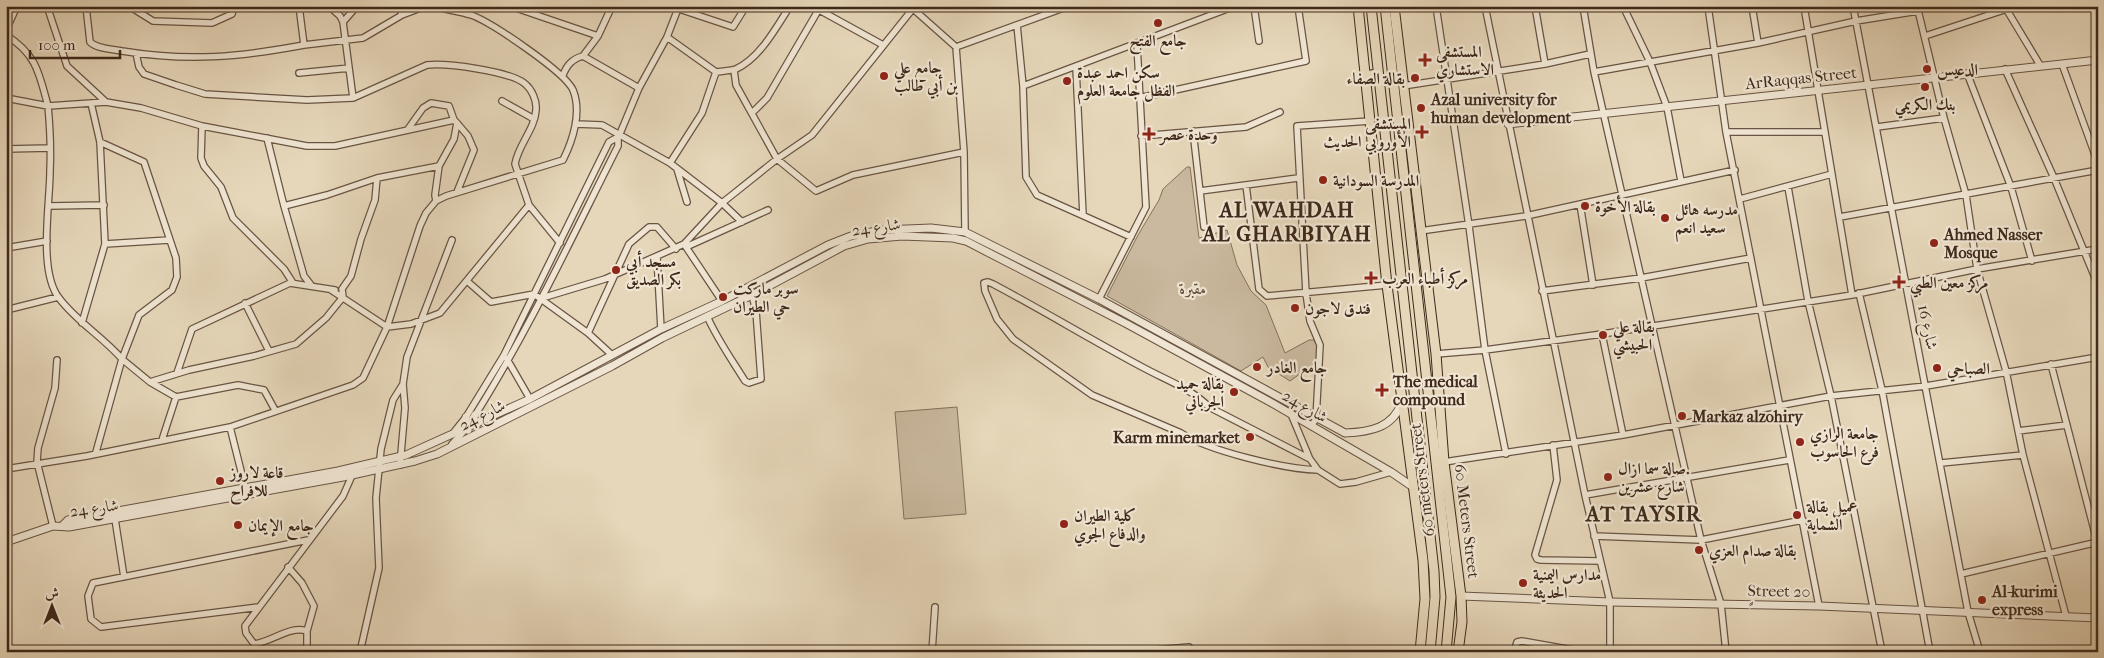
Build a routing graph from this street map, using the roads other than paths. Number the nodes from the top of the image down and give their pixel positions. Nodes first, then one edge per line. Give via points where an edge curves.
1 (17, 6) edge
2 (47, 6) edge
3 (86, 6) edge
4 (129, 6) edge
5 (234, 6) edge
6 (299, 6) edge
7 (329, 6) edge
8 (358, 6) edge
9 (400, 6) edge
10 (426, 6) edge
11 (434, 6) edge
12 (510, 6) edge
13 (612, 6) edge
14 (670, 6) edge
15 (746, 6) edge
16 (790, 6) edge
17 (812, 6) edge
18 (1069, 6) edge
19 (1235, 6) edge
20 (1254, 6) edge
21 (1298, 6) edge
22 (1358, 6) edge
23 (1370, 6) edge
24 (1385, 6) edge
25 (1394, 6) edge
26 (1436, 6) edge
27 (1485, 6) edge
28 (1535, 6) edge
29 (1583, 6) edge
30 (1623, 6) edge
31 (1708, 6) edge
32 (1752, 6) edge
33 (1804, 6) edge
34 (1853, 6) edge
35 (913, 7) edge
36 (135, 8) edge
37 (678, 8) edge
38 (1918, 8) edge
39 (2006, 8) edge
40 (819, 9) junction
41 (402, 15) junction
42 (1856, 21) junction
43 (343, 22) junction
44 (1017, 25) junction
45 (6, 30) edge
46 (1807, 31) junction
47 (6, 35) edge
48 (598, 36) junction
49 (1925, 36) junction
50 (667, 37) junction
51 (346, 38) junction
52 (1259, 41) dead end
53 (1758, 43) junction
54 (304, 45) junction
55 (883, 45) junction
56 (1137, 45) junction
57 (956, 47) junction
58 (1714, 50) junction
59 (136, 53) junction
60 (1590, 54) junction
61 (583, 56) junction
62 (2098, 60) edge
63 (1650, 62) junction
64 (1545, 64) junction
65 (2062, 64) junction
66 (2040, 65) junction
67 (349, 68) junction
68 (1076, 68) junction
69 (2005, 69) junction
70 (734, 70) junction
71 (1498, 71) junction
72 (716, 72) junction
73 (1594, 72) junction
74 (299, 73) dead end
75 (1967, 73) junction
76 (1377, 74) junction
77 (562, 75) junction
78 (1366, 76) junction
79 (1934, 78) junction
80 (1446, 80) junction
81 (1869, 85) junction
82 (1023, 86) junction
83 (1403, 86) junction
84 (639, 88) junction
85 (1818, 91) junction
86 (6, 98) edge
87 (352, 98) junction
88 (1139, 98) junction
89 (502, 100) dead end
90 (1722, 101) junction
91 (106, 102) junction
92 (91, 103) junction
93 (48, 106) junction
94 (1668, 107) junction
95 (1280, 112) dead end
96 (752, 113) junction
97 (1604, 114) junction
98 (1944, 118) junction
99 (534, 119) junction
100 (1370, 121) junction
101 (455, 122) junction
102 (576, 124) junction
103 (1508, 124) junction
104 (202, 126) junction
105 (1877, 127) junction
106 (408, 129) junction
107 (1193, 131) junction
108 (1726, 132) junction
109 (1825, 132) junction
110 (619, 136) junction
111 (1141, 136) junction
112 (267, 138) junction
113 (100, 142) junction
114 (50, 148) junction
115 (6, 149) edge
116 (964, 152) junction
117 (777, 159) junction
118 (670, 163) junction
119 (1407, 163) junction
120 (2098, 163) edge
121 (439, 166) junction
122 (676, 168) junction
123 (1735, 170) junction
124 (2098, 170) edge
125 (517, 174) junction
126 (1832, 174) junction
127 (377, 178) junction
128 (1298, 178) junction
129 (2054, 178) junction
130 (1682, 181) junction
131 (1246, 185) junction
132 (1788, 187) junction
133 (2011, 187) junction
134 (1200, 191) junction
135 (457, 192) junction
136 (1622, 194) junction
137 (1966, 195) junction
138 (1740, 199) junction
139 (436, 201) junction
140 (687, 202) dead end
141 (722, 203) junction
142 (1580, 204) junction
143 (104, 205) junction
144 (528, 205) junction
145 (49, 206) junction
146 (284, 206) junction
147 (1891, 208) junction
148 (768, 210) dead end
149 (1083, 215) junction
150 (1526, 216) junction
151 (1840, 217) junction
152 (742, 222) junction
153 (1469, 226) junction
154 (1204, 227) dead end
155 (1420, 231) junction
156 (966, 232) junction
157 (1131, 237) junction
158 (169, 240) junction
159 (452, 240) dead end
160 (47, 241) junction
161 (560, 243) junction
162 (104, 244) junction
163 (685, 246) junction
164 (6, 248) edge
165 (676, 249) junction
166 (2098, 249) edge
167 (2084, 252) junction
168 (657, 257) junction
169 (1751, 258) junction
170 (2032, 261) junction
171 (1977, 269) junction
172 (612, 276) junction
173 (1641, 278) junction
174 (467, 281) junction
175 (293, 283) junction
176 (1905, 284) junction
177 (311, 285) junction
178 (1388, 285) junction
179 (1593, 285) junction
180 (2098, 285) edge
181 (342, 289) junction
182 (332, 290) junction
183 (1542, 291) junction
184 (1306, 293) junction
185 (1859, 293) junction
186 (534, 294) junction
187 (752, 295) junction
188 (1852, 295) junction
189 (58, 297) junction
190 (343, 297) junction
191 (542, 298) junction
192 (1099, 299) junction
193 (1808, 300) junction
194 (722, 301) junction
195 (245, 303) junction
196 (1760, 308) junction
197 (6, 310) edge
198 (707, 316) junction
199 (419, 321) junction
200 (82, 323) junction
201 (1653, 324) junction
202 (386, 327) junction
203 (661, 329) junction
204 (588, 333) junction
205 (1602, 334) junction
206 (1552, 340) junction
207 (1485, 350) junction
208 (269, 351) junction
209 (1436, 354) junction
210 (504, 355) junction
211 (612, 355) junction
212 (2098, 357) edge
213 (122, 359) junction
214 (57, 360) dead end
215 (508, 361) junction
216 (2051, 364) junction
217 (2006, 371) junction
218 (176, 373) junction
219 (150, 382) junction
220 (403, 384) junction
221 (1926, 386) junction
222 (1882, 390) junction
223 (176, 396) junction
224 (1831, 396) junction
225 (530, 399) junction
226 (1402, 402) junction
227 (1779, 406) junction
228 (275, 410) junction
229 (475, 411) junction
230 (1291, 414) junction
231 (466, 417) junction
232 (1314, 422) junction
233 (477, 424) junction
234 (2067, 425) junction
235 (1674, 426) junction
236 (230, 427) junction
237 (466, 429) junction
238 (480, 431) junction
239 (2018, 431) junction
240 (1623, 435) junction
241 (450, 436) junction
242 (162, 440) junction
243 (1574, 442) junction
244 (1553, 445) junction
245 (448, 448) junction
246 (96, 452) junction
247 (1506, 454) junction
248 (2023, 455) junction
249 (401, 456) junction
250 (1310, 459) junction
251 (1789, 460) junction
252 (37, 462) junction
253 (1444, 462) junction
254 (1941, 463) junction
255 (379, 465) junction
256 (400, 465) junction
257 (6, 469) edge
258 (1318, 470) junction
259 (354, 471) junction
260 (1391, 472) junction
261 (1688, 479) junction
262 (1424, 486) junction
263 (1413, 487) junction
264 (247, 492) junction
265 (1585, 495) junction
266 (115, 519) junction
267 (1803, 520) junction
268 (1448, 524) junction
269 (63, 525) junction
270 (53, 526) junction
271 (1594, 536) junction
272 (308, 540) junction
273 (1701, 540) junction
274 (6, 542) edge
275 (2098, 543) edge
276 (2050, 555) junction
277 (1600, 562) junction
278 (288, 567) junction
279 (1962, 574) junction
280 (124, 577) junction
281 (1461, 596) junction
282 (1610, 602) junction
283 (1721, 604) junction
284 (1819, 606) junction
285 (259, 607) junction
286 (935, 607) dead end
287 (1873, 608) junction
288 (1922, 611) junction
289 (1968, 612) junction
290 (2066, 616) junction
291 (2098, 618) edge
292 (307, 631) junction
293 (307, 652) edge
294 (360, 652) edge
295 (932, 652) edge
296 (1132, 652) edge
297 (1189, 652) edge
298 (1420, 652) edge
299 (1430, 652) edge
300 (1446, 652) edge
301 (1458, 652) edge
302 (1514, 652) edge
303 (1584, 652) edge
304 (1610, 652) edge
305 (1726, 652) edge
306 (1878, 652) edge
307 (1882, 652) edge
308 (1930, 652) edge
309 (1980, 652) edge

1 - 45 street
2 - 91 street via 67,66
3 - 59 street via 91,44
4 - 36 street
5 - 36 street via 232,14 212,23 153,21
6 - 54 street
7 - 43 street
8 - 43 street
9 - 41 street
10 - 41 street
11 - 77 street via 473,16
12 - 48 street
13 - 48 street
14 - 37 street
15 - 37 street via 733,27
16 - 70 street via 774,31 747,62
17 - 40 street
18 - 44 street
19 - 56 street
20 - 52 street
21 - 88 street via 1306,60
22 - 78 main road, 60 Meters Street
23 - 76 main road, 60 meters Street
24 - 119 main road, 60 meters Street
25 - 83 main road, 60 Meters Street
26 - 80 street
27 - 71 street
28 - 64 street
29 - 60 street
30 - 63 street
31 - 58 street
32 - 53 street
33 - 46 street
34 - 42 street, شارع 16
35 - 55 street
35 - 57 street
37 - 50 street
38 - 42 street
38 - 49 street
39 - 49 street
39 - 66 street
40 - 55 street
40 - 96 street via 767,98
41 - 51 street via 362,38
42 - 46 street
42 - 81 street, شارع 16
43 - 51 street
44 - 57 street
44 - 82 street
46 - 53 street
46 - 85 street
47 - 93 street via 22,45 34,60
48 - 61 street
49 - 79 street
50 - 72 street
50 - 84 street
51 - 54 street
51 - 67 street
53 - 58 street
54 - 59 street via 213,58
55 - 117 street via 812,135
56 - 68 street
56 - 88 street
57 - 116 street
58 - 63 street
58 - 90 street
59 - 87 street via 144,74 205,94 307,100
60 - 64 street
60 - 73 street
61 - 77 street via 570,63
61 - 84 street
62 - 65 street, ArRaqqas Street
63 - 73 street
63 - 94 street
64 - 71 street
65 - 66 street, ArRaqqas Street
65 - 120 street
66 - 69 street, ArRaqqas Street
67 - 74 street
67 - 87 street
68 - 82 street
68 - 149 street
69 - 75 street, ArRaqqas Street
69 - 129 street
70 - 72 street
70 - 96 street via 736,85
71 - 80 street
71 - 103 street
72 - 118 street via 702,113
73 - 97 street
75 - 79 street, ArRaqqas Street
75 - 133 street
76 - 78 main road
76 - 262 main road, 60 meters Street
77 - 102 street via 572,89 577,106
78 - 100 main road, 60 Meters Street
79 - 81 street, ArRaqqas Street
79 - 98 street
80 - 83 street
80 - 153 street
81 - 85 street, ArRaqqas Street
81 - 105 street, شارع 16
82 - 149 street via 1026,177 1037,195
83 - 119 main road, 60 Meters Street
84 - 110 street
85 - 90 street, ArRaqqas Street
85 - 109 street
86 - 93 street
87 - 99 street via 427,65 443,64 524,83 536,103
88 - 111 street
89 - 99 street
90 - 94 street, ArRaqqas Street
90 - 108 street
91 - 92 street
91 - 104 street via 142,108
92 - 93 street
92 - 113 street
93 - 114 street
94 - 97 street, ArRaqqas Street
94 - 130 street
95 - 107 street via 1246,127
96 - 117 street
97 - 103 street, ArRaqqas Street
97 - 136 street
98 - 105 street
98 - 137 street
99 - 125 street via 516,158
100 - 128 street via 1296,126
100 - 178 main road, 60 Meters Street
101 - 106 street
101 - 106 street via 449,106 431,103 423,108
101 - 121 street via 454,139
101 - 135 street via 468,136 474,150
102 - 110 street via 596,123
102 - 125 street via 563,160
103 - 150 street
104 - 112 street
104 - 175 street via 201,158 221,187 233,218 284,269
105 - 147 street, شارع 16
106 - 112 street via 335,146 307,146
107 - 111 street
107 - 134 street
108 - 109 street
108 - 123 street
109 - 126 street
110 - 118 street
110 - 161 street via 609,142
110 - 191 street via 618,146
111 - 157 street via 1146,206
112 - 146 street
113 - 143 street
113 - 158 street via 144,162
114 - 115 street
114 - 145 street
116 - 117 street via 854,175 816,191
116 - 156 street
117 - 141 street
118 - 122 street
119 - 155 main road, 60 Meters Street
119 - 268 main road, 60 meters Street
121 - 127 street
121 - 139 street
122 - 140 street
122 - 141 street
123 - 130 street
123 - 138 street
124 - 129 street
125 - 135 street
125 - 144 street
126 - 132 street
126 - 151 street
127 - 146 street
127 - 181 street via 375,200 352,276
128 - 131 street
128 - 184 street
129 - 133 street
129 - 167 street
130 - 136 street
131 - 134 street
131 - 184 street via 1259,289 1267,296
132 - 138 street
132 - 193 street
133 - 137 street
133 - 170 street
134 - 154 street
135 - 139 street
136 - 142 street
136 - 173 street
137 - 147 street
137 - 171 street
138 - 169 street
139 - 202 street via 420,226
141 - 152 street
141 - 163 street
142 - 150 street
142 - 179 street
143 - 145 street
143 - 162 street
144 - 161 street
144 - 174 street
145 - 160 street
146 - 177 street via 304,276
147 - 151 street
147 - 176 street, شارع 16
148 - 152 street
149 - 157 street
150 - 153 street
150 - 183 street
151 - 188 street
152 - 163 street
153 - 155 street
153 - 207 street
155 - 209 main road, 60 Meters Street
156 - 192 street, شارع 24
156 - 194 street, شارع 24 via 902,229 851,236
157 - 192 street
158 - 162 street
158 - 213 street via 176,258 177,277 172,290 139,315
159 - 199 street
160 - 164 street
160 - 189 street via 50,274
161 - 186 street
162 - 200 street
163 - 165 street
163 - 194 street
165 - 168 street
165 - 172 street via 657,227 649,227 629,244
166 - 167 street
167 - 170 street
167 - 180 street
168 - 172 street
168 - 203 street
169 - 173 street
169 - 196 street
170 - 171 street
171 - 176 street
171 - 217 street
172 - 191 street
172 - 204 street
173 - 179 street
173 - 201 street
174 - 186 street via 491,302
174 - 199 street via 440,313
175 - 177 street
175 - 195 street
176 - 185 street
176 - 221 street, شارع 16
177 - 182 street
178 - 184 street
178 - 226 main road, 60 Meters Street
179 - 183 street
181 - 182 street
181 - 190 street
182 - 190 street
183 - 206 street
184 - 232 street via 1310,321 1320,345
185 - 188 street
185 - 222 street
186 - 191 street
186 - 210 street
187 - 198 street, شارع 24
187 - 198 street via 762,379 745,381
187 - 230 street, شارع 24 via 857,241 902,236 953,238 1002,259 1119,319
188 - 193 street
189 - 197 street
189 - 200 street
190 - 202 street
190 - 208 street via 326,318 296,344
191 - 204 street
191 - 215 street
192 - 232 street, شارع 24
193 - 196 street
193 - 224 street
194 - 203 street, شارع 24
195 - 208 street
195 - 218 street via 192,330
196 - 201 street
196 - 227 street
198 - 238 street, شارع 24
199 - 202 street
199 - 220 street via 407,357
200 - 213 street
201 - 205 street
201 - 235 street
202 - 228 street via 363,378 353,385
203 - 211 street, شارع 24
204 - 211 street
205 - 206 street
205 - 240 street
206 - 207 street
206 - 243 street
207 - 209 street
207 - 247 street
208 - 218 street
209 - 253 main road, 60 Meters Street
210 - 215 street
210 - 229 street
211 - 225 street, شارع 24
212 - 216 street
213 - 219 street
213 - 246 street
214 - 252 street via 55,388
215 - 225 street
215 - 229 street
216 - 217 street
216 - 234 street
217 - 221 street
217 - 239 street
218 - 219 street
219 - 223 street
220 - 249 street via 405,408
220 - 255 street via 393,400
221 - 222 street
221 - 254 street, شارع 16
222 - 224 street
222 - 288 street
223 - 228 street via 238,385 264,390
223 - 242 street
224 - 227 street
224 - 287 street
225 - 233 street, شارع 24
226 - 232 street, شارع 24 via 1395,417 1377,429 1344,434
226 - 263 main road, 60 Meters Street
227 - 235 street
227 - 251 street
228 - 236 street
229 - 231 street
229 - 233 street via 473,420
229 - 237 street
230 - 232 street, شارع 24
230 - 250 street
231 - 237 street
231 - 241 street
232 - 260 street, شارع 24
233 - 237 street, شارع 24
234 - 239 street
234 - 275 street
235 - 240 street
235 - 261 street
236 - 242 street
236 - 264 street
237 - 238 street
237 - 241 street, شارع 24
237 - 245 street
238 - 245 street, شارع 24
239 - 248 street
240 - 243 street
241 - 249 street, شارع 24
242 - 246 street
243 - 244 street
243 - 265 street
244 - 247 street
244 - 277 street via 1557,480 1535,555 1541,560
245 - 256 street, شارع 24
246 - 252 street
247 - 253 street
248 - 254 street
248 - 276 street
249 - 255 street, شارع 24
249 - 256 street
250 - 258 street
250 - 258 street via 1209,407 1175,384 1061,320 993,284 984,283 997,319 1012,339 1092,395 1193,441
251 - 261 street
251 - 267 street
252 - 257 street
252 - 270 street
253 - 268 main road, 60 Meters Street
254 - 279 street, شارع 16
255 - 256 street, شارع 24
255 - 259 street, شارع 24
255 - 294 street via 376,498 379,568
258 - 260 street via 1345,485
259 - 264 street, شارع 24
259 - 272 street via 342,496
260 - 263 street, شارع 24
261 - 265 street
261 - 273 street
262 - 263 main road
262 - 299 main road, 60 meters Street via 1435,597
263 - 298 main road, 60 Meters Street via 1425,599
264 - 266 street, شارع 24
264 - 269 street, شارع 24 via 68,520
265 - 271 street
266 - 269 street, شارع 24 via 69,527
266 - 280 street
267 - 273 street
267 - 284 street
268 - 281 main road, 60 Meters Street
268 - 300 main road, 60 meters Street via 1451,597
269 - 270 street
270 - 274 street
271 - 273 street
271 - 277 street
272 - 278 street
272 - 280 street
273 - 283 street
275 - 276 street
276 - 279 street
276 - 290 street
277 - 282 street
278 - 285 street
278 - 292 street via 302,582 314,606
279 - 289 street, شارع 16
280 - 285 street via 93,583 88,596 91,620 101,626
281 - 282 street, ٍStreet 20
281 - 301 main road, 60 Meters Street
282 - 283 street, ٍStreet 20
282 - 304 street
283 - 284 street, ٍStreet 20
283 - 305 street
284 - 287 street, ٍStreet 20
285 - 292 street via 245,626 254,644 292,630
286 - 295 street
287 - 288 street, ٍStreet 20
287 - 307 street
288 - 289 street, ٍStreet 20
288 - 308 street
289 - 290 street, ٍStreet 20
289 - 309 street, شارع 16
290 - 291 street, ٍStreet 20
292 - 293 street
296 - 297 street via 1189,647
302 - 303 street via 1517,642 1522,641
306 - 307 street

